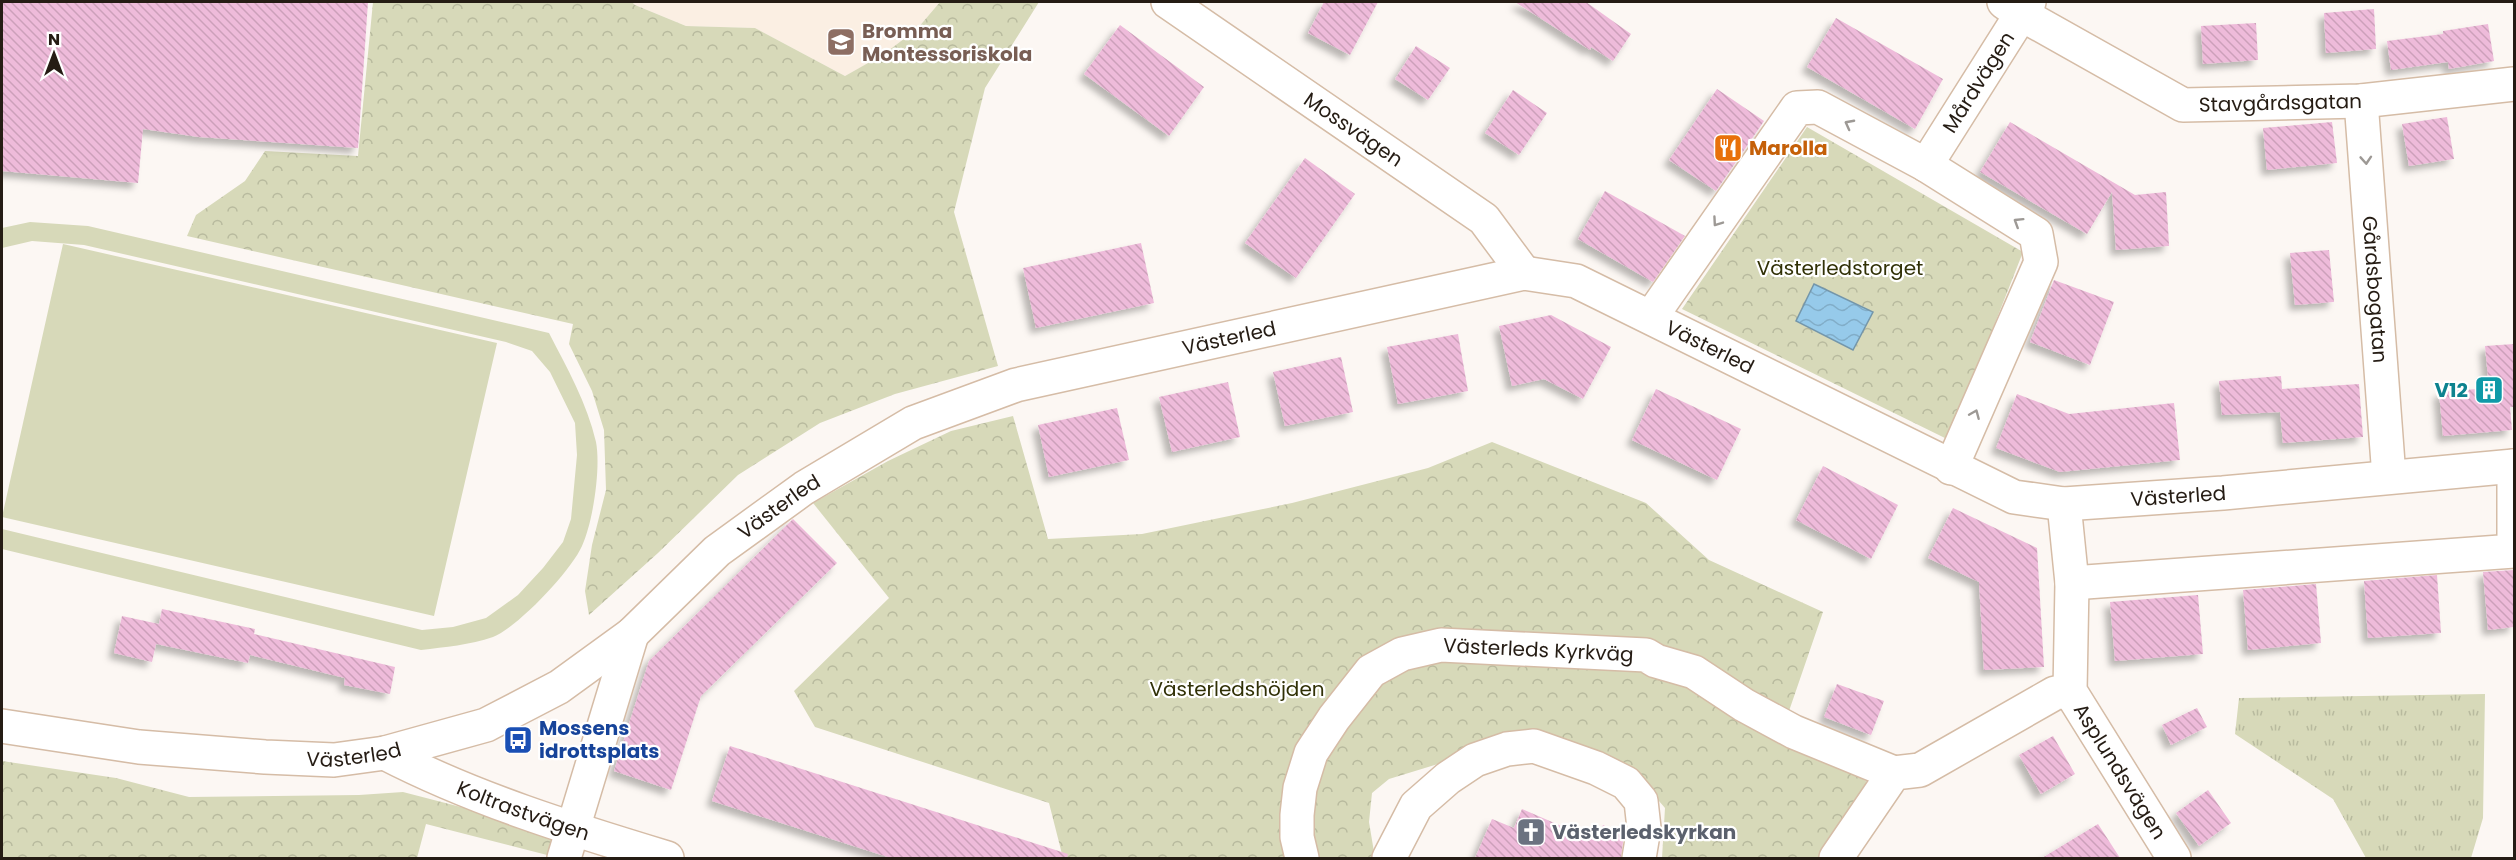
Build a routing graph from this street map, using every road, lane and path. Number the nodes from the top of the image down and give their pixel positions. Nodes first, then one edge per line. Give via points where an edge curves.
1 (1168, 2) edge
2 (2018, 6) edge
3 (2514, 84) edge
4 (2361, 101) junction
5 (1926, 165) junction
6 (1524, 273) junction
7 (1650, 317) junction
8 (2514, 466) edge
9 (1951, 468) junction
10 (2389, 477) junction
11 (2064, 504) junction
12 (2072, 583) junction
13 (632, 634) junction
14 (2070, 691) junction
15 (2, 726) edge
16 (385, 753) junction
17 (1894, 773) junction
18 (568, 844) edge
19 (667, 858) edge
20 (1302, 858) edge
21 (1389, 858) edge
22 (1639, 858) edge
23 (1836, 858) edge
24 (2174, 858) edge

1 - 6 street, Mossvägen via 1484,219
2 - 4 street, Stavgårdsgatan via 2183,105
2 - 5 street, Mårdvägen
3 - 4 street, Stavgårdsgatan
4 -> 10 street, Gårdsbogatan
5 -> 7 street via 1818,107 1797,108
9 -> 5 street via 2041,262 2036,234
6 - 7 street, Västerled via 1576,281
6 - 13 street, Västerled via 1016,385 913,423 804,488 717,551
7 - 9 street, Västerled
8 - 10 street, Västerled
8 - 12 street, Västerled via 2514,550
9 - 11 street, Västerled via 2014,497
10 - 11 street, Västerled
11 - 12 street, Asplundsvägen
12 - 14 street, Asplundsvägen
13 - 16 street, Västerled via 559,687 486,725
13 - 18 street
14 - 17 street via 2055,693 1920,770
14 - 24 street, Asplundsvägen
15 - 16 street, Västerled via 139,747 265,757 334,760
16 - 18 street, Koltrastvägen
17 - 20 street, Västerleds Kyrkväg via 1794,732 1694,672 1646,655 1441,645 1402,654 1371,672 1311,753 1298,806 1297,837
17 - 23 street
18 - 19 street, Koltrastvägen
21 - 22 street via 1416,806 1448,778 1476,760 1507,749 1534,746 1626,783 1641,801 1644,828

